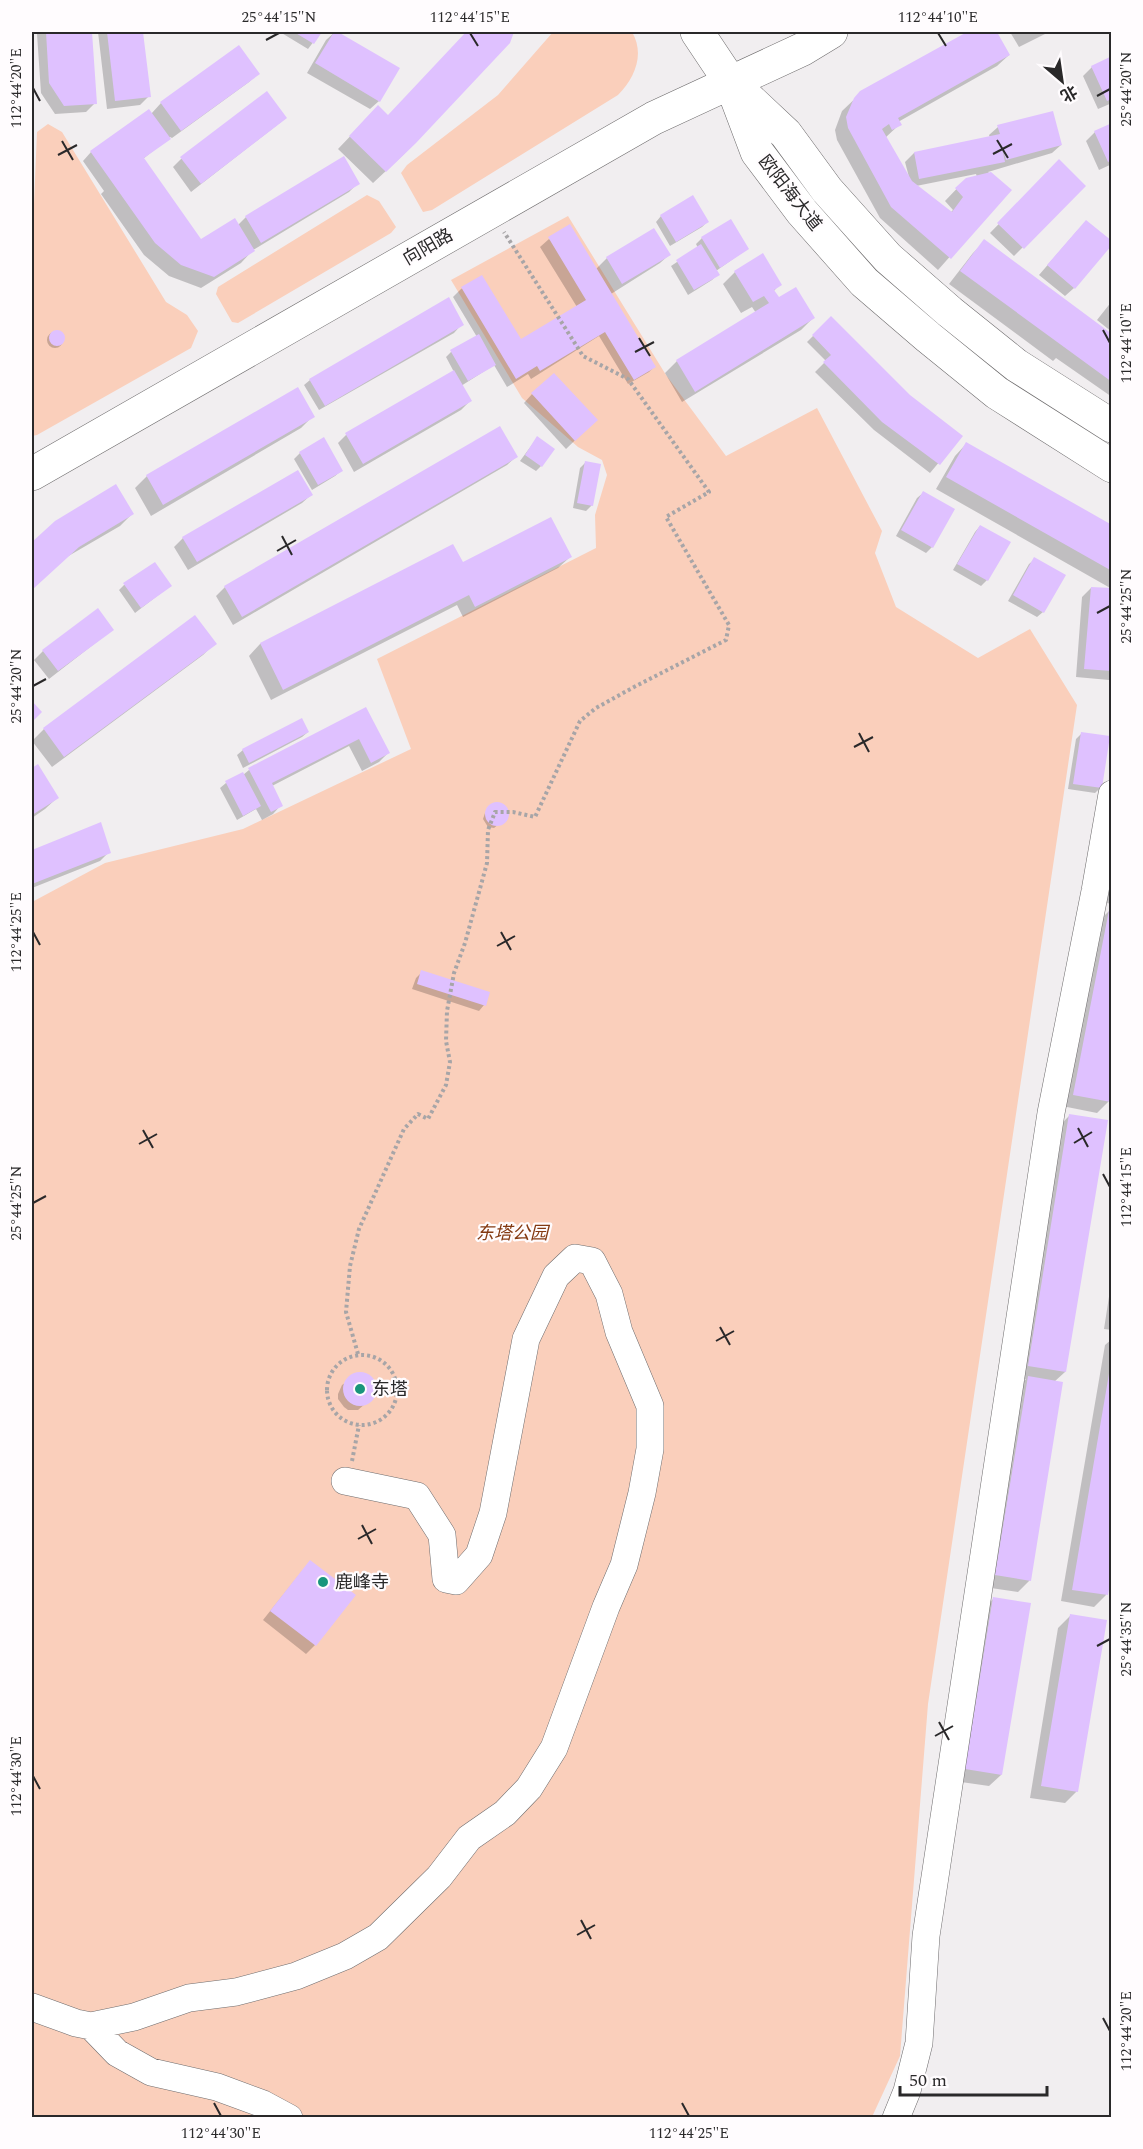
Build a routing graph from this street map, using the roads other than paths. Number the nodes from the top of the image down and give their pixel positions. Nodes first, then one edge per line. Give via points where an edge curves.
1 (697, 32) edge
2 (831, 32) edge
3 (731, 83) junction
4 (1112, 426) edge
5 (1112, 466) edge
6 (32, 474) edge
7 (1112, 794) edge
8 (345, 1481) dead end
9 (32, 2007) edge
10 (91, 2026) junction
11 (289, 2118) edge
12 (896, 2118) edge

1 - 3 main road
2 - 3 main road, 向阳路
3 - 4 main road, 欧阳海大道 via 786,134 827,190 888,258 1016,365
3 - 5 main road, 欧阳海大道 via 757,152 802,212 864,282 997,393
3 - 6 main road, 向阳路 via 654,118
7 - 12 street via 1049,1124 926,1936 919,2043
8 - 10 street via 417,1496 442,1535 446,1579 456,1581 479,1555 493,1513 526,1339 556,1276 575,1258 592,1261 609,1294 619,1332 650,1406 650,1449 624,1565 554,1748 529,1788 505,1813 469,1838 439,1877 378,1937 345,1956 296,1976 236,1992 189,1998 134,2017
9 - 10 street
10 - 11 street via 117,2053 150,2072 217,2087

